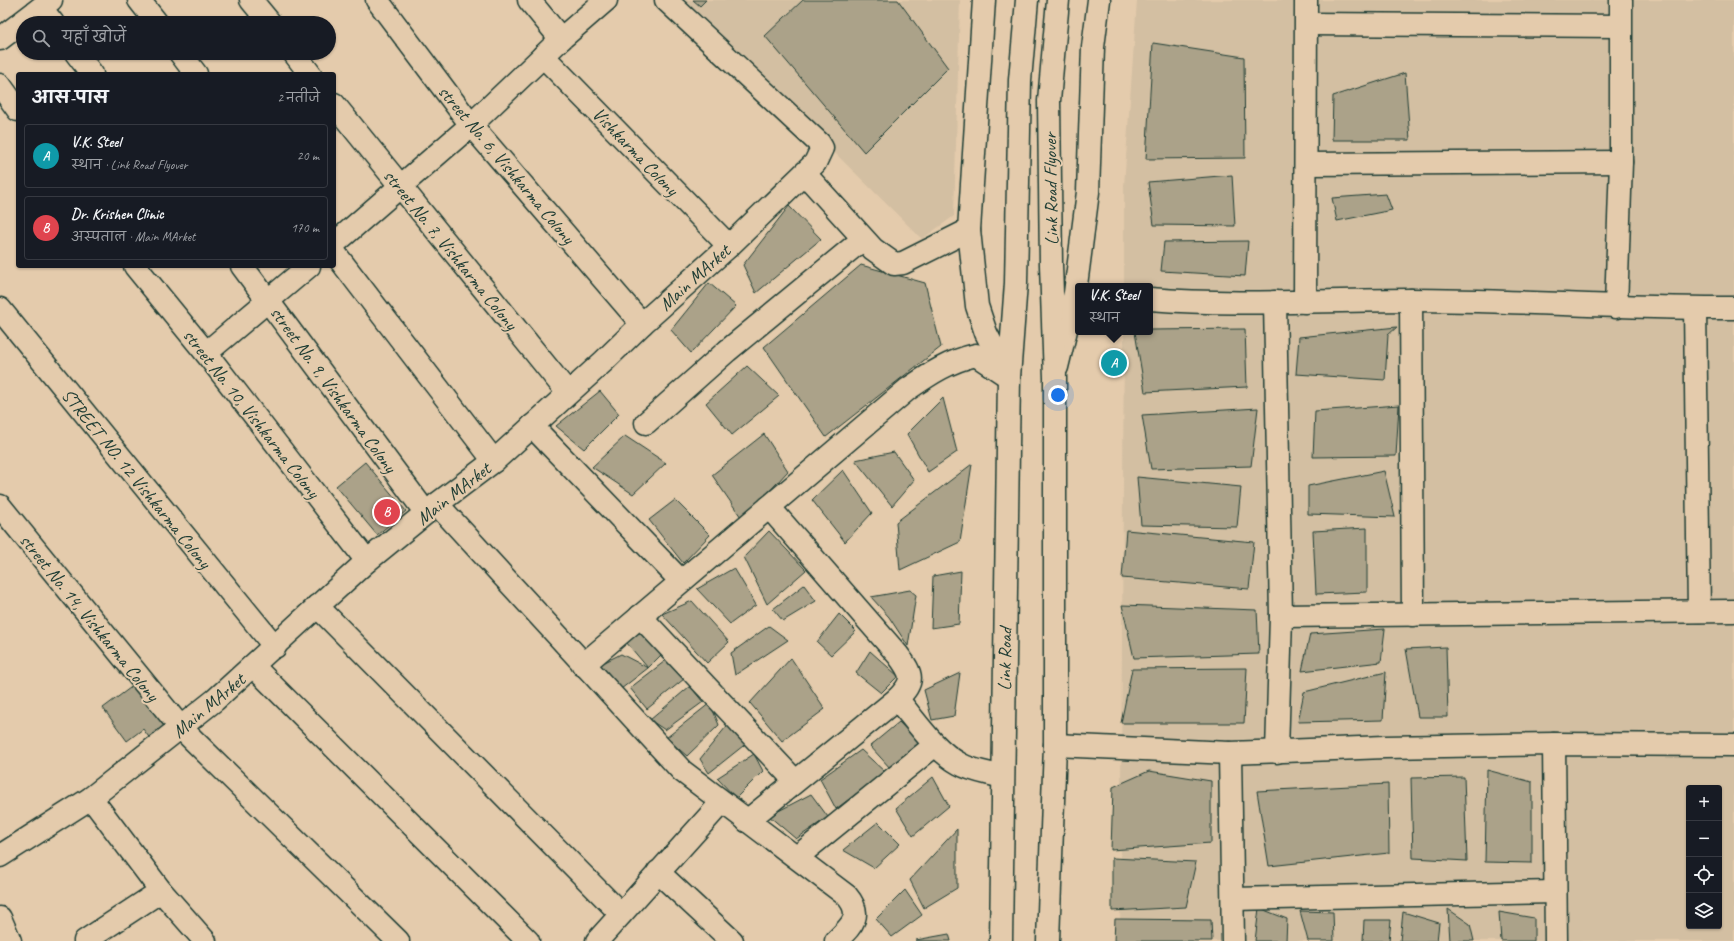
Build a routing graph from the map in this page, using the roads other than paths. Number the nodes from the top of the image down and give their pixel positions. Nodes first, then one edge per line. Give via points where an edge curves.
1 (139, 0) edge
2 (251, 0) edge
3 (376, 0) edge
4 (529, 0) edge
5 (606, 0) edge
6 (666, 0) edge
7 (984, 0) edge
8 (1026, 0) edge
9 (1058, 0) edge
10 (1099, 0) edge
11 (1306, 0) edge
12 (1621, 0) edge
13 (48, 10) edge
14 (38, 16) edge
15 (152, 16) edge
16 (264, 16) edge
17 (1307, 24) junction
18 (1620, 26) junction
19 (16, 29) edge
20 (0, 39) edge
21 (562, 39) junction
22 (543, 56) junction
23 (81, 60) edge
24 (185, 60) edge
25 (299, 60) edge
26 (90, 72) edge
27 (194, 72) edge
28 (308, 72) edge
29 (0, 85) edge
30 (336, 106) edge
31 (16, 107) edge
32 (471, 125) junction
33 (1621, 162) junction
34 (1307, 164) junction
35 (805, 174) junction
36 (400, 186) junction
37 (969, 230) junction
38 (863, 238) junction
39 (336, 242) edge
40 (729, 246) junction
41 (336, 255) edge
42 (137, 268) edge
43 (244, 268) edge
44 (307, 268) edge
45 (1078, 283) edge
46 (269, 300) junction
47 (1153, 300) edge
48 (1411, 300) junction
49 (1075, 302) edge
50 (1275, 302) junction
51 (1305, 302) junction
52 (1616, 307) junction
53 (1734, 308) edge
54 (0, 309) edge
55 (1695, 309) junction
56 (642, 324) junction
57 (206, 353) junction
58 (1009, 377) junction
59 (1055, 378) junction
60 (568, 393) junction
61 (646, 424) dead end
62 (532, 426) junction
63 (494, 461) junction
64 (0, 506) edge
65 (770, 507) junction
66 (431, 508) junction
67 (367, 561) junction
68 (681, 581) junction
69 (317, 606) junction
70 (1734, 610) edge
71 (1699, 611) junction
72 (1413, 615) junction
73 (640, 616) junction
74 (1281, 616) junction
75 (275, 647) junction
76 (583, 665) junction
77 (253, 666) junction
78 (897, 700) junction
79 (181, 728) junction
80 (1554, 744) junction
81 (935, 745) junction
82 (1054, 745) junction
83 (1734, 745) edge
84 (1277, 752) junction
85 (1230, 753) junction
86 (1002, 776) junction
87 (795, 782) junction
88 (91, 798) junction
89 (722, 802) junction
90 (747, 821) junction
91 (0, 856) edge
92 (797, 857) junction
93 (658, 872) junction
94 (161, 891) junction
95 (1554, 892) junction
96 (1233, 899) junction
97 (621, 914) junction
98 (0, 918) edge
99 (840, 940) edge
100 (10, 941) edge
101 (85, 941) edge
102 (205, 941) edge
103 (398, 941) edge
104 (528, 941) edge
105 (597, 941) edge
106 (732, 941) edge
107 (1001, 941) edge
108 (1048, 941) edge
109 (1233, 941) edge
110 (1556, 941) edge

1 - 15 street
2 - 16 street
3 - 32 street, street No. 6, Vishkarma Colony
4 - 21 street
5 - 21 street
6 - 35 street, Main MArket via 819,143 822,148 815,163
7 - 37 street
8 - 58 street, Link Road Flyover via 1020,80 1016,283
9 - 59 street, Link Road Flyover via 1049,101
10 - 45 street via 1093,47 1088,192
11 - 17 street
12 - 18 street
13 - 14 street
17 - 18 street
17 - 34 street
18 - 33 street
19 - 20 street
21 - 22 street
22 - 32 street
22 - 40 street, Vishkarma Colony
23 - 26 street
24 - 27 street
25 - 28 street
29 - 31 street
30 - 36 street, street No. 7, Vishkarma Colony
32 - 36 street
32 - 56 street, street No. 6, Vishkarma Colony
33 - 34 street
33 - 52 street
34 - 51 street
35 - 38 street
35 - 40 street, Main MArket
36 - 39 street
36 - 60 street, street No. 7, Vishkarma Colony
37 - 38 street via 903,263 894,264 873,249
37 - 58 street via 977,306 986,333
38 - 61 street via 727,351
40 - 56 street, Main MArket
41 - 63 street
42 - 57 street, street No. 10, Vishkarma Colony
43 - 46 street, street No. 9, Vishkarma Colony
44 - 46 street
46 - 57 street
46 - 66 street, street No. 9, Vishkarma Colony
47 - 50 street via 1219,304
48 - 51 street
48 - 52 street
48 - 72 street
49 - 59 street
50 - 51 street
50 - 74 street
52 - 55 street
53 - 55 street
54 - 75 street, STREET NO. 12 Vishkarma Colony
55 - 71 street
56 - 60 street, Main MArket
57 - 67 street, street No. 10, Vishkarma Colony
58 - 65 street via 976,355 958,359 937,369 908,389
58 - 86 street, Link Road
59 - 82 street
60 - 62 street, Main MArket
62 - 63 street, Main MArket
62 - 68 street
63 - 66 street, Main MArket
64 - 79 street, street No. 14, Vishkarma Colony
65 - 68 street
65 - 78 street via 909,669 911,679 907,689
66 - 67 street, Main MArket
66 - 76 street, street No. 9, Vishkarma Colony
67 - 69 street, Main MArket
68 - 73 street
69 - 75 street, Main MArket
69 - 97 street
70 - 71 street
71 - 72 street
72 - 74 street
73 - 76 street
73 - 87 street
74 - 84 street
75 - 77 street, Main MArket
76 - 89 street, street No. 9, Vishkarma Colony via 682,772
77 - 79 street, Main MArket
77 - 104 street
78 - 81 street
78 - 87 street
79 - 88 street, Main MArket
79 - 103 street, street No. 14, Vishkarma Colony
80 - 83 street
80 - 84 street
80 - 95 street
81 - 86 street via 961,765
81 - 92 street
82 - 85 street
82 - 108 street
84 - 85 street
85 - 96 street
86 - 107 street, Link Road
87 - 90 street
88 - 91 street, Main MArket
88 - 94 street
89 - 90 street, street No. 9, Vishkarma Colony
89 - 93 street
90 - 92 street, street No. 9, Vishkarma Colony
92 - 99 street, street No. 9, Vishkarma Colony via 853,903 856,912 854,922
93 - 97 street
93 - 106 street
94 - 101 street
94 - 102 street
95 - 96 street
95 - 110 street
96 - 109 street
97 - 105 street
98 - 100 street

